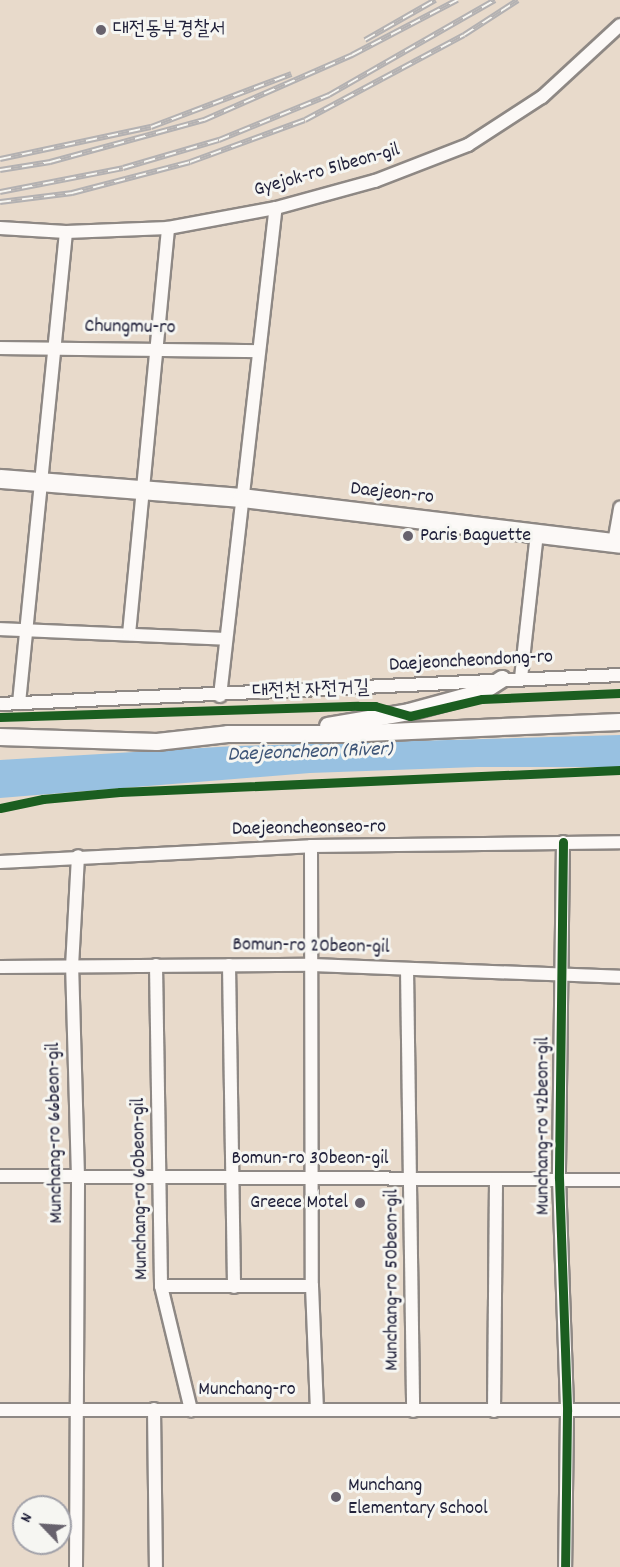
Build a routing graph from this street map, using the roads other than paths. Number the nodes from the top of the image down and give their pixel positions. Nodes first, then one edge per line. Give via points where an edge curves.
1 (620, 25) edge
2 (276, 208) junction
3 (0, 228) edge
4 (168, 228) junction
5 (66, 232) junction
6 (57, 346) junction
7 (0, 348) edge
8 (156, 349) junction
9 (259, 351) junction
10 (0, 479) edge
11 (42, 481) junction
12 (142, 489) junction
13 (242, 498) junction
14 (620, 508) edge
15 (537, 533) junction
16 (617, 543) edge
17 (0, 630) edge
18 (28, 631) junction
19 (129, 634) junction
20 (226, 639) junction
21 (620, 675) edge
22 (521, 678) junction
23 (502, 679) junction
24 (220, 696) junction
25 (0, 704) edge
26 (19, 704) junction
27 (620, 722) edge
28 (286, 735) junction
29 (0, 737) edge
30 (563, 842) junction
31 (620, 842) edge
32 (311, 846) junction
33 (78, 856) junction
34 (0, 862) edge
35 (156, 965) junction
36 (229, 965) junction
37 (312, 965) junction
38 (0, 967) edge
39 (72, 967) junction
40 (407, 969) junction
41 (563, 973) junction
42 (620, 977) edge
43 (0, 1176) edge
44 (78, 1177) junction
45 (412, 1178) junction
46 (559, 1178) junction
47 (159, 1179) junction
48 (233, 1179) junction
49 (496, 1179) junction
50 (314, 1180) junction
51 (620, 1180) edge
52 (161, 1286) junction
53 (312, 1286) junction
54 (234, 1287) junction
55 (154, 1409) junction
56 (317, 1409) junction
57 (0, 1410) edge
58 (75, 1410) junction
59 (191, 1410) junction
60 (620, 1410) edge
61 (414, 1411) junction
62 (494, 1411) junction
63 (567, 1411) junction
64 (76, 1567) edge
65 (156, 1567) edge
66 (565, 1567) edge

1 - 2 street, Gyejok-ro 51beon-gil via 542,97 468,145 375,180
2 - 4 street, Gyejok-ro 51beon-gil
2 - 9 street
3 - 5 street, Gyejok-ro 51beon-gil
4 - 5 street, Gyejok-ro 51beon-gil
4 - 8 street
5 - 6 street
6 - 7 street, Chungmu-ro
6 - 8 street, Chungmu-ro
6 - 11 street
8 - 9 street, Chungmu-ro
8 - 12 street
9 - 13 street
10 - 11 main road, Daejeon-ro
11 - 12 main road, Daejeon-ro
11 - 18 street
12 - 13 main road, Daejeon-ro
12 - 19 street
13 - 15 main road, Daejeon-ro
13 - 20 street
14 - 16 street, Daejeon-ro
15 - 16 main road, Daejeon-ro
15 - 22 street
17 - 18 street
18 - 19 street
18 - 26 street
19 - 20 street
20 - 24 street
21 - 22 street, Daejeoncheondong-ro
22 - 23 street, Daejeoncheondong-ro
23 - 24 street, Daejeoncheondong-ro
23 - 28 main road via 482,692 409,712
24 - 26 street, Daejeoncheondong-ro
25 - 26 street, Daejeoncheondong-ro
27 - 28 main road
28 - 29 main road via 228,734 157,742
30 - 31 street, Daejeoncheonseo-ro
30 - 32 street, Daejeoncheonseo-ro
30 - 41 street, Munchang-ro 42beon-gil
32 - 33 street, Daejeoncheonseo-ro
32 - 37 street
33 - 34 street, Daejeoncheonseo-ro
33 - 39 street, Munchang-ro 66beon-gil
35 - 36 street, Bomun-ro 20beon-gil
35 - 39 street, Bomun-ro 20beon-gil
35 - 47 street, Munchang-ro 60beon-gil
36 - 37 street, Bomun-ro 20beon-gil
36 - 48 street
37 - 40 street, Bomun-ro 20beon-gil
37 - 50 street
38 - 39 street, Bomun-ro 20beon-gil
39 - 44 street, Munchang-ro 66beon-gil
40 - 41 street, Bomun-ro 20beon-gil
40 - 45 street, Munchang-ro 50beon-gil
41 - 42 street, Bomun-ro 20beon-gil
41 - 46 street, Munchang-ro 42beon-gil
43 - 44 street, Bomun-ro 30beon-gil
44 - 47 street, Bomun-ro 30beon-gil
44 - 58 street, Munchang-ro 66beon-gil
45 - 49 street, Bomun-ro 30beon-gil
45 - 50 street, Bomun-ro 30beon-gil
45 - 61 street, Munchang-ro 50beon-gil
46 - 49 street, Bomun-ro 30beon-gil
46 - 51 street, Bomun-ro 30beon-gil
46 - 63 street, Munchang-ro 42beon-gil
47 - 48 street, Bomun-ro 30beon-gil
47 - 52 street, Munchang-ro 60beon-gil
48 - 50 street, Bomun-ro 30beon-gil
48 - 54 street
49 - 62 street
50 - 53 street
52 - 54 street
52 - 59 street, Munchang-ro 60beon-gil
53 - 54 street
53 - 56 street
55 - 58 street, Munchang-ro
55 - 59 street, Munchang-ro
55 - 65 street
56 - 59 street, Munchang-ro
56 - 61 street, Munchang-ro
57 - 58 street, Munchang-ro
58 - 64 street, Munchang-ro 66beon-gil
60 - 63 street, Munchang-ro
61 - 62 street, Munchang-ro
62 - 63 street, Munchang-ro
63 - 66 street, Munchang-ro 42beon-gil

